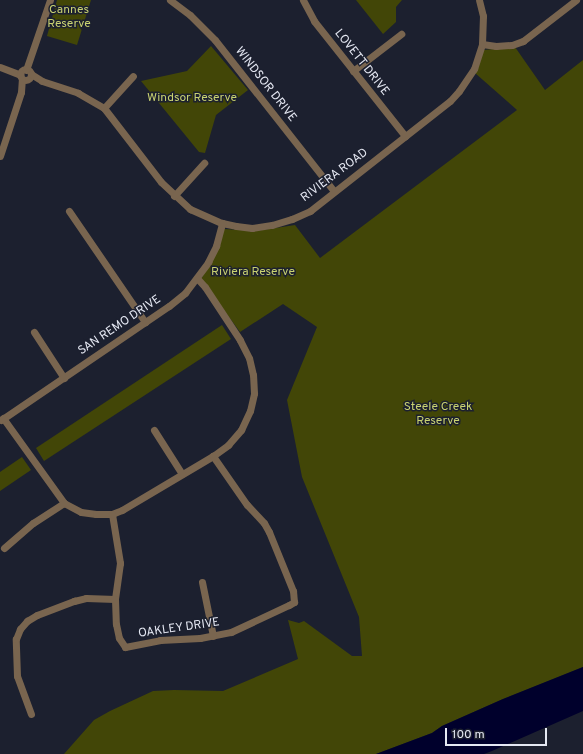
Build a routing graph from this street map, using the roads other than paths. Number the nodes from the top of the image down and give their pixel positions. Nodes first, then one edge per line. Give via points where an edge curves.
1 (50, 0) edge
2 (170, 0) edge
3 (303, 0) edge
4 (479, 0) edge
5 (576, 0) edge
6 (401, 34) dead end
7 (482, 44) junction
8 (0, 67) edge
9 (353, 71) junction
10 (26, 75) junction
11 (133, 76) dead end
12 (104, 108) junction
13 (405, 136) junction
14 (0, 156) edge
15 (204, 163) dead end
16 (334, 192) junction
17 (174, 196) junction
18 (69, 211) dead end
19 (222, 223) junction
20 (195, 280) junction
21 (145, 322) junction
22 (34, 332) dead end
23 (64, 378) junction
24 (2, 419) edge
25 (154, 430) dead end
26 (213, 456) junction
27 (182, 474) junction
28 (64, 503) junction
29 (112, 514) junction
30 (4, 548) dead end
31 (202, 582) dead end
32 (115, 599) junction
33 (213, 636) junction
34 (31, 714) dead end

1 - 10 street
2 - 16 street, WINDSOR DRIVE via 190,15 215,40
3 - 9 street, LOVETT DRIVE via 314,20
4 - 7 street, RIVIERA ROAD via 483,16
5 - 7 street via 524,41 512,45
6 - 9 street
7 - 13 street, RIVIERA ROAD via 474,68 460,91
8 - 10 street, RIVIERA ROAD
9 - 13 street, LOVETT DRIVE
10 - 12 street, RIVIERA ROAD via 78,93
10 - 14 street
11 - 12 street
12 - 17 street, RIVIERA ROAD
13 - 16 street, RIVIERA ROAD
15 - 17 street
16 - 19 street, RIVIERA ROAD via 310,210 272,225 252,228
17 - 19 street, RIVIERA ROAD via 190,209
18 - 21 street
19 - 20 street, SAN REMO DRIVE via 216,246
20 - 21 street, SAN REMO DRIVE via 185,293
20 - 26 street via 205,287 240,340 249,358 253,375 254,393 250,411 241,430 228,445
21 - 23 street, SAN REMO DRIVE
22 - 23 street
23 - 24 street, SAN REMO DRIVE
24 - 28 street
25 - 27 street
26 - 27 street
26 - 33 street, OAKLEY DRIVE via 247,505 264,523 295,597 294,602 264,618 231,632
27 - 29 street via 131,506
28 - 29 street via 81,512
28 - 30 street via 33,523
29 - 32 street, OAKLEY DRIVE via 120,563
31 - 33 street
32 - 33 street, OAKLEY DRIVE via 119,638 125,647 160,640
32 - 34 street via 86,598 74,601 37,615 20,629 16,639 17,676

